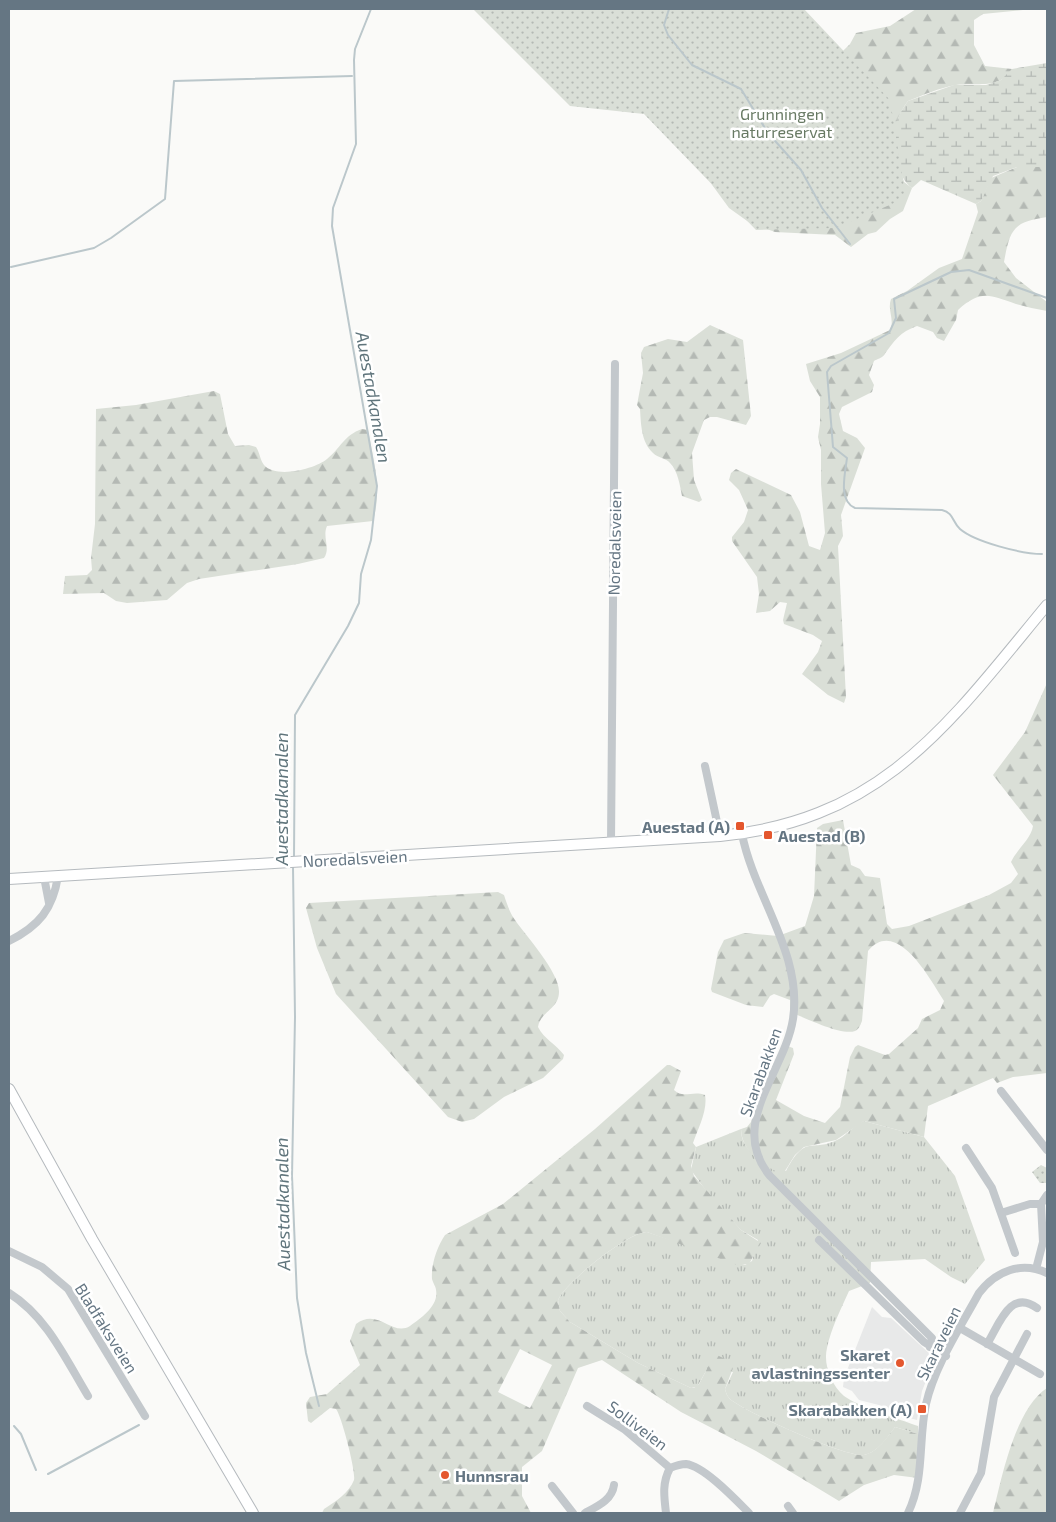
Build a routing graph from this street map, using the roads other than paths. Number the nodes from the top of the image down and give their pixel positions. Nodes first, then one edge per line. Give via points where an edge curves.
1 (615, 364) dead end
2 (1047, 605) edge
3 (706, 766) dead end
4 (742, 834) junction
5 (720, 836) junction
6 (611, 843) junction
7 (58, 876) junction
8 (44, 877) junction
9 (9, 879) edge
10 (49, 903) junction
11 (9, 941) edge
12 (9, 1089) edge
13 (1001, 1091) dead end
14 (966, 1148) dead end
15 (1047, 1150) edge
16 (1047, 1195) edge
17 (1041, 1204) junction
18 (1001, 1213) junction
19 (819, 1240) dead end
20 (9, 1251) edge
21 (1015, 1253) dead end
22 (1036, 1269) junction
23 (1047, 1274) edge
24 (9, 1293) edge
25 (1037, 1308) dead end
26 (960, 1328) junction
27 (1027, 1334) dead end
28 (987, 1344) junction
29 (930, 1347) junction
30 (946, 1356) junction
31 (1013, 1360) junction
32 (1040, 1374) dead end
33 (88, 1396) dead end
34 (587, 1406) dead end
35 (145, 1416) dead end
36 (670, 1468) junction
37 (614, 1485) dead end
38 (552, 1486) dead end
39 (788, 1506) dead end
40 (253, 1513) edge
41 (573, 1513) edge
42 (585, 1513) edge
43 (666, 1513) edge
44 (749, 1513) edge
45 (793, 1513) edge
46 (908, 1513) edge
47 (960, 1513) edge

1 - 6 street, Noredalsveien
2 - 4 main road, Noredalsveien via 948,722 892,774 831,809 791,823
3 - 5 street
4 - 5 main road, Noredalsveien
4 - 29 street, Skarabakken via 750,864 791,971 794,999 786,1045 757,1114 754,1134 758,1157 770,1176 932,1338
5 - 6 main road, Noredalsveien
6 - 7 main road, Noredalsveien
7 - 8 main road, Noredalsveien
7 - 10 street via 55,895
8 - 9 main road, Noredalsveien
8 - 10 street
10 - 11 street via 32,928
12 - 40 main road via 102,1256
13 - 15 street
14 - 18 street via 987,1177
16 - 17 street
17 - 18 street
17 - 22 street via 1043,1242
18 - 21 street
19 - 29 street
20 - 35 street, Bladfaksveien via 42,1267 68,1290
22 - 23 street, Skaraveien
22 - 26 street, Skaraveien via 1015,1268 986,1283
24 - 33 street via 37,1315
25 - 28 street via 1024,1301 1010,1306
26 - 28 street
26 - 30 street, Skaraveien
27 - 31 street
28 - 31 street
29 - 30 street
30 - 46 street, Skaraveien via 933,1382 926,1407 917,1493
31 - 32 street
31 - 47 street via 994,1397 978,1481
34 - 36 street, Solliveien via 624,1429
36 - 43 street, Solliveien via 664,1483
36 - 44 street, Solliveien via 686,1464 695,1468 722,1487
37 - 42 street via 609,1498
38 - 41 street
39 - 45 street

